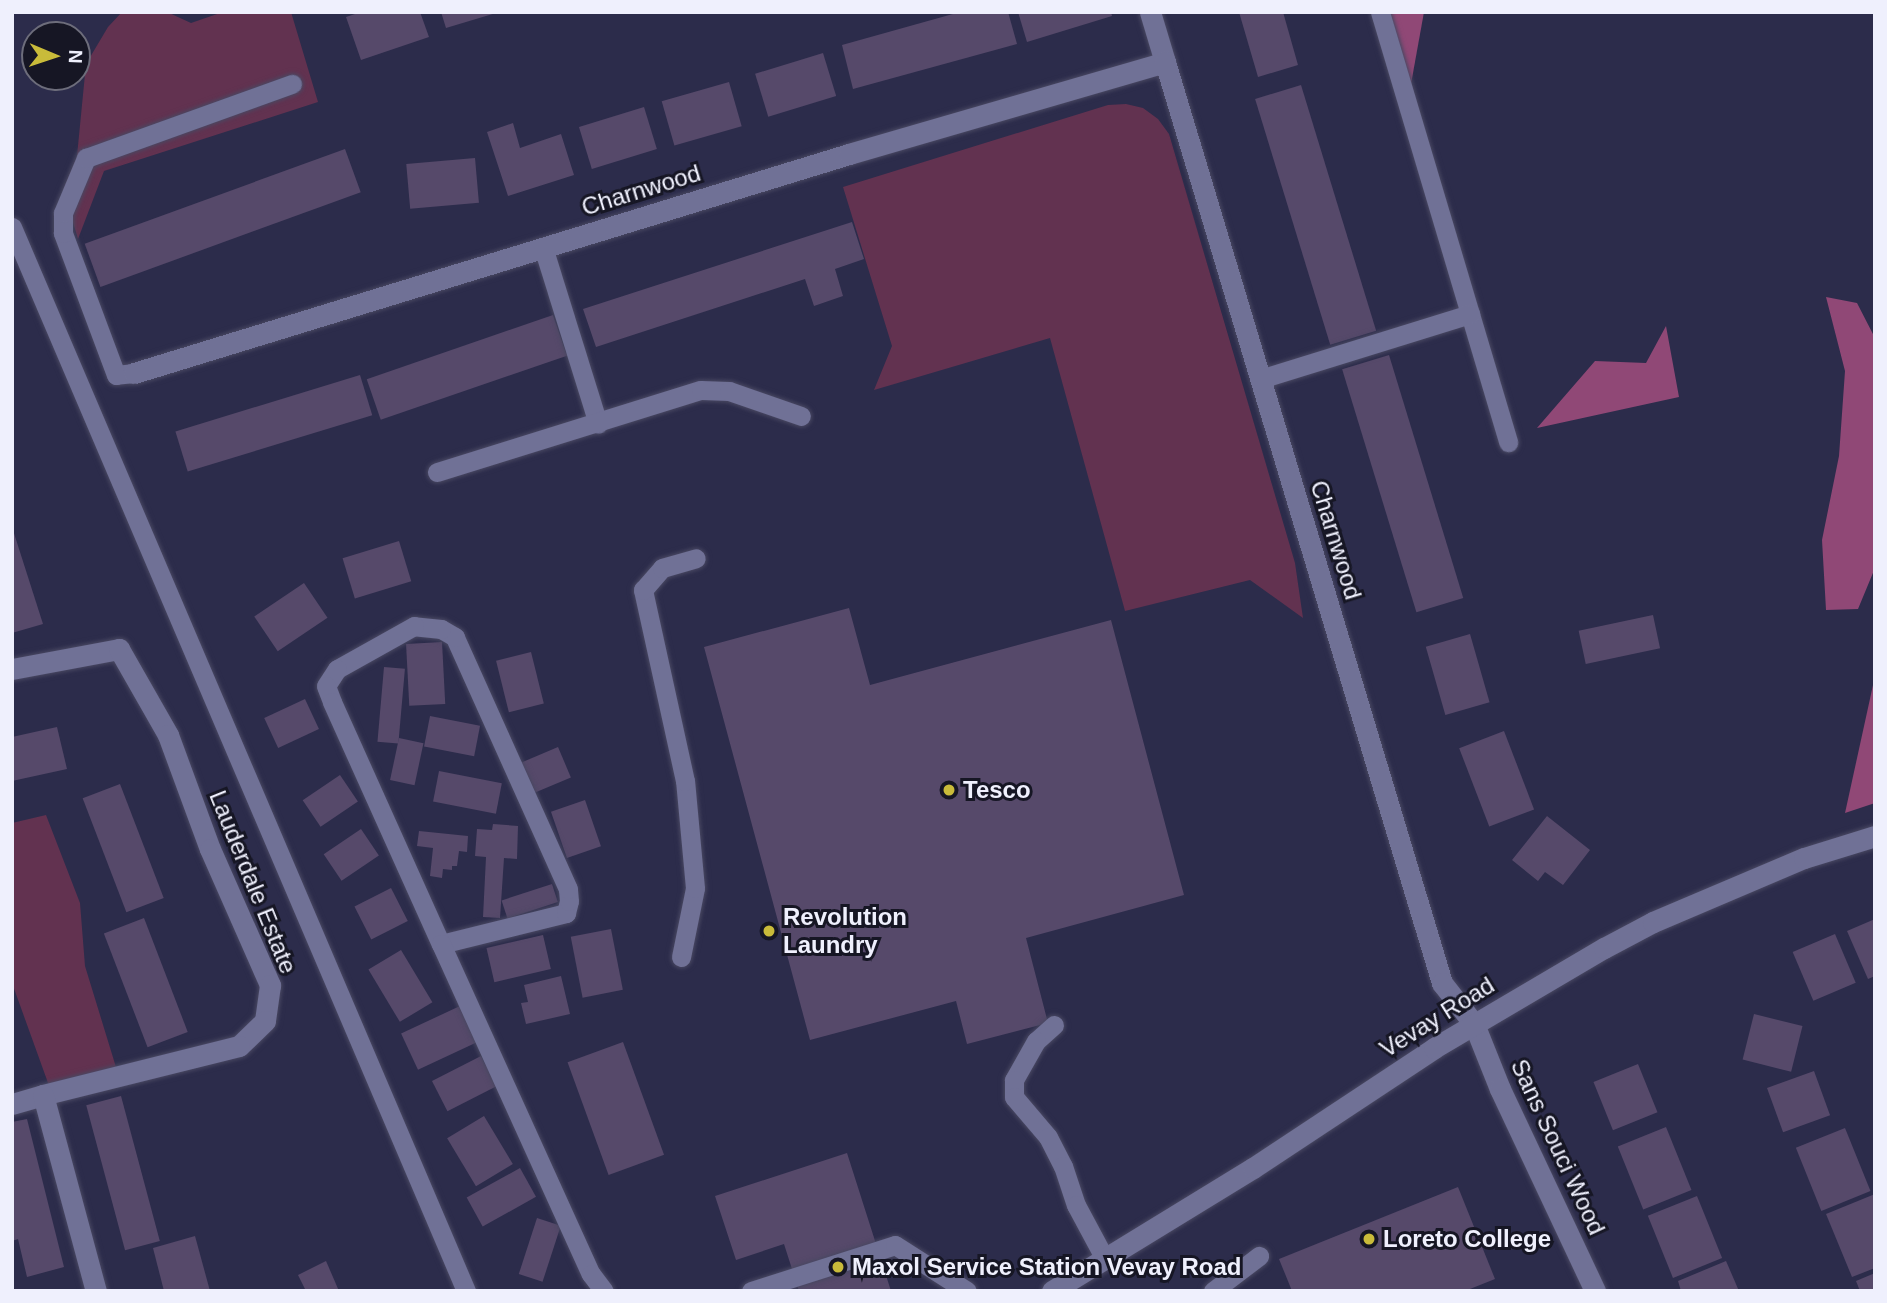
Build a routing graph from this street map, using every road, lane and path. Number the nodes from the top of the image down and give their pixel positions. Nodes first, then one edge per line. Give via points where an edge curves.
1 (1150, 12) edge
2 (1380, 12) edge
3 (1166, 62) junction
4 (292, 84) dead end
5 (12, 227) edge
6 (543, 247) junction
7 (1470, 314) junction
8 (134, 373) joint
9 (1260, 379) junction
10 (801, 416) dead end
11 (598, 424) junction
12 (1508, 442) dead end
13 (437, 472) dead end
14 (696, 558) dead end
15 (12, 669) edge
16 (1875, 836) edge
17 (441, 944) junction
18 (681, 957) dead end
19 (1474, 1024) junction
20 (1054, 1025) dead end
21 (43, 1095) junction
22 (12, 1104) edge
23 (1259, 1256) dead end
24 (1105, 1259) junction
25 (96, 1291) edge
26 (466, 1291) edge
27 (604, 1291) edge
28 (751, 1291) edge
29 (967, 1291) edge
30 (1052, 1291) edge
31 (1213, 1291) edge
32 (1595, 1291) edge

1 - 3 street, Charnwood
2 - 7 lane
3 - 6 street, Charnwood
3 - 9 street, Charnwood
4 - 8 lane via 86,158 63,213 63,233 116,375
5 - 26 lane
6 - 8 street, Charnwood
6 - 11 lane
7 - 9 lane
7 - 12 lane
9 - 19 street, Charnwood via 1442,983
10 - 11 lane via 729,391 701,390
11 - 13 lane
14 - 18 lane via 662,568 643,590 687,795 695,888
15 - 21 street, Lauderdale Estate via 119,649 168,735 210,849 270,985 265,1021 239,1046
16 - 19 street, Vevay Road via 1804,858 1653,922
17 - 17 lane via 326,687 337,669 414,626 441,629 455,637 568,889 566,913
17 - 27 lane via 591,1274
19 - 24 street, Vevay Road
19 - 32 street, Sans Souci Wood
20 - 24 lane via 1036,1041 1014,1080 1014,1097 1048,1137
21 - 22 street
21 - 25 street
23 - 31 lane
24 - 30 street, Vevay Road
28 - 29 lane via 895,1245

